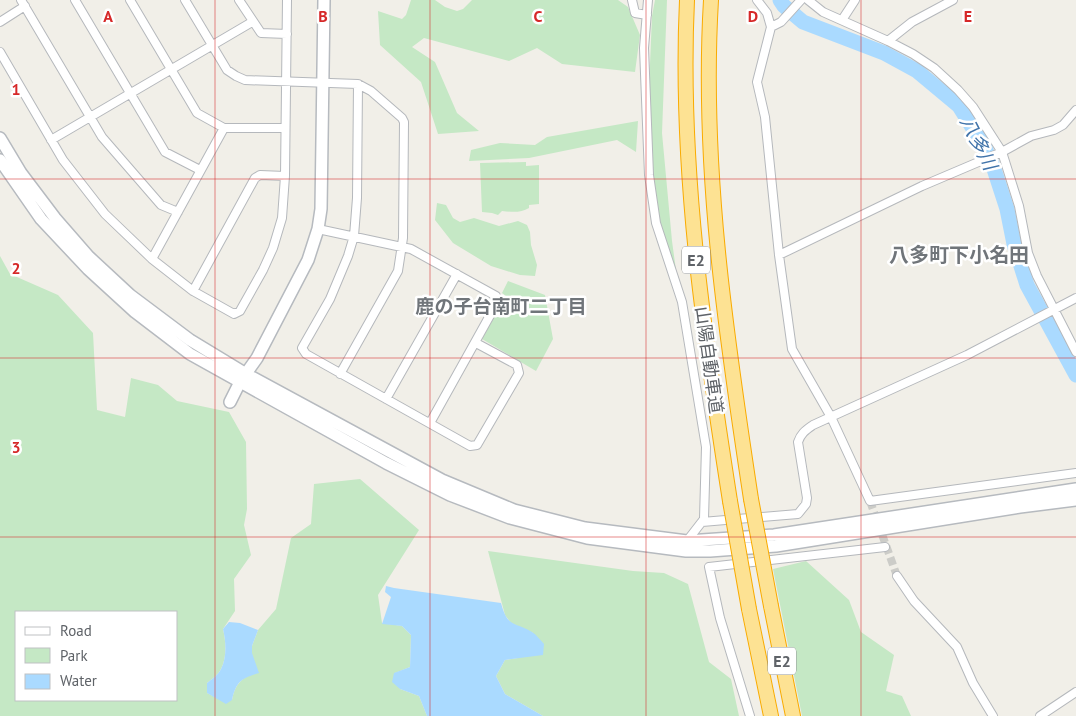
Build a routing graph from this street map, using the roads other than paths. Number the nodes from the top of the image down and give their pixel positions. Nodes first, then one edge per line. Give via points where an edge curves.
1 (75, 0) edge
2 (130, 0) edge
3 (185, 0) edge
4 (239, 0) edge
5 (287, 0) edge
6 (324, 0) edge
7 (632, 0) edge
8 (648, 0) edge
9 (688, 0) edge
10 (711, 0) edge
11 (757, 0) edge
12 (801, 0) edge
13 (808, 0) edge
14 (855, 0) edge
15 (954, 0) edge
16 (23, 3) edge
17 (648, 15) junction
18 (842, 20) junction
19 (0, 22) edge
20 (252, 22) junction
21 (771, 27) junction
22 (287, 34) junction
23 (888, 41) junction
24 (212, 45) junction
25 (0, 52) edge
26 (170, 70) junction
27 (286, 81) junction
28 (322, 83) junction
29 (358, 84) junction
30 (130, 92) junction
31 (1076, 110) edge
32 (91, 117) junction
33 (224, 128) junction
34 (285, 128) junction
35 (0, 138) edge
36 (51, 140) junction
37 (1002, 152) junction
38 (0, 160) edge
39 (200, 170) junction
40 (285, 176) junction
41 (178, 212) junction
42 (318, 228) junction
43 (354, 236) junction
44 (402, 247) junction
45 (779, 255) junction
46 (152, 259) junction
47 (456, 274) junction
48 (193, 291) junction
49 (1076, 298) edge
50 (1054, 309) junction
51 (476, 343) junction
52 (1076, 352) edge
53 (340, 374) junction
54 (243, 378) junction
55 (386, 399) junction
56 (230, 402) dead end
57 (831, 417) junction
58 (430, 423) junction
59 (1076, 473) edge
60 (1076, 489) edge
61 (1076, 500) edge
62 (702, 522) junction
63 (687, 541) junction
64 (886, 547) dead end
65 (897, 576) tunnel mouth
66 (1076, 692) edge
67 (750, 716) edge
68 (771, 716) edge
69 (793, 716) edge
70 (993, 716) edge
71 (1040, 716) edge

1 - 30 street
2 - 26 street
3 - 24 street
4 - 20 street
5 - 22 street
6 - 28 street
7 - 17 street via 635,13
8 - 17 street
9 - 68 highway, 山陽自動車道 / E2, bridge via 686,118 694,244 711,385 749,609
10 - 69 highway, 山陽自動車道 / E2, bridge via 710,119 717,242 751,500
11 - 21 street via 767,13
12 - 21 street via 781,22
13 - 18 street via 823,12
14 - 18 street
15 - 23 street via 912,22
16 - 19 street
16 - 32 street
17 - 62 street via 644,48 649,174 656,223 682,302 706,447
18 - 23 street
20 - 22 street via 261,34
20 - 24 street
21 - 45 street via 757,82 766,117
22 - 27 street
23 - 37 street via 920,58 958,90 986,125
24 - 26 street
24 - 27 street via 227,70 236,76 245,80
25 - 36 street
26 - 30 street
26 - 33 street via 197,113
27 - 28 street
27 - 34 street
28 - 29 street
28 - 42 street
29 - 43 street
29 - 44 street via 404,122
30 - 32 street
30 - 39 street via 166,152
31 - 37 street via 1063,125 1031,136
32 - 36 street
32 - 41 street via 102,136 161,204
33 - 34 street
33 - 39 street
34 - 40 street
35 - 54 street via 21,173 89,257 130,295
36 - 46 street via 105,214
37 - 45 street via 922,186
37 - 50 street via 1019,206 1028,253
38 - 54 street via 41,220 135,312 190,354
39 - 41 street
40 - 48 street via 260,175 256,178
40 - 48 street via 282,218 273,248 240,311 234,314
41 - 46 street
42 - 43 street
42 - 54 street via 308,260 257,358
43 - 44 street
43 - 53 street via 330,299 302,348 306,354
44 - 47 street via 420,253
44 - 53 street via 398,270
45 - 57 street via 792,349
46 - 48 street
47 - 51 street via 496,296 498,301
47 - 55 street
49 - 50 street
50 - 52 street
50 - 57 street via 967,355
51 - 58 street
51 - 58 street via 517,365 519,373 496,413 477,445 470,446
53 - 55 street
54 - 56 street
54 - 61 street via 386,463 450,495 510,518 587,538 710,552 776,546 1020,506
54 - 63 street via 442,480 514,510 585,528
55 - 58 street
57 - 59 street via 870,502
57 - 62 street via 813,425 800,436 799,451 807,498 798,514
60 - 63 street via 774,535
62 - 63 street
64 - 67 street via 709,567 720,618
65 - 70 street via 914,601 957,647
66 - 71 street

